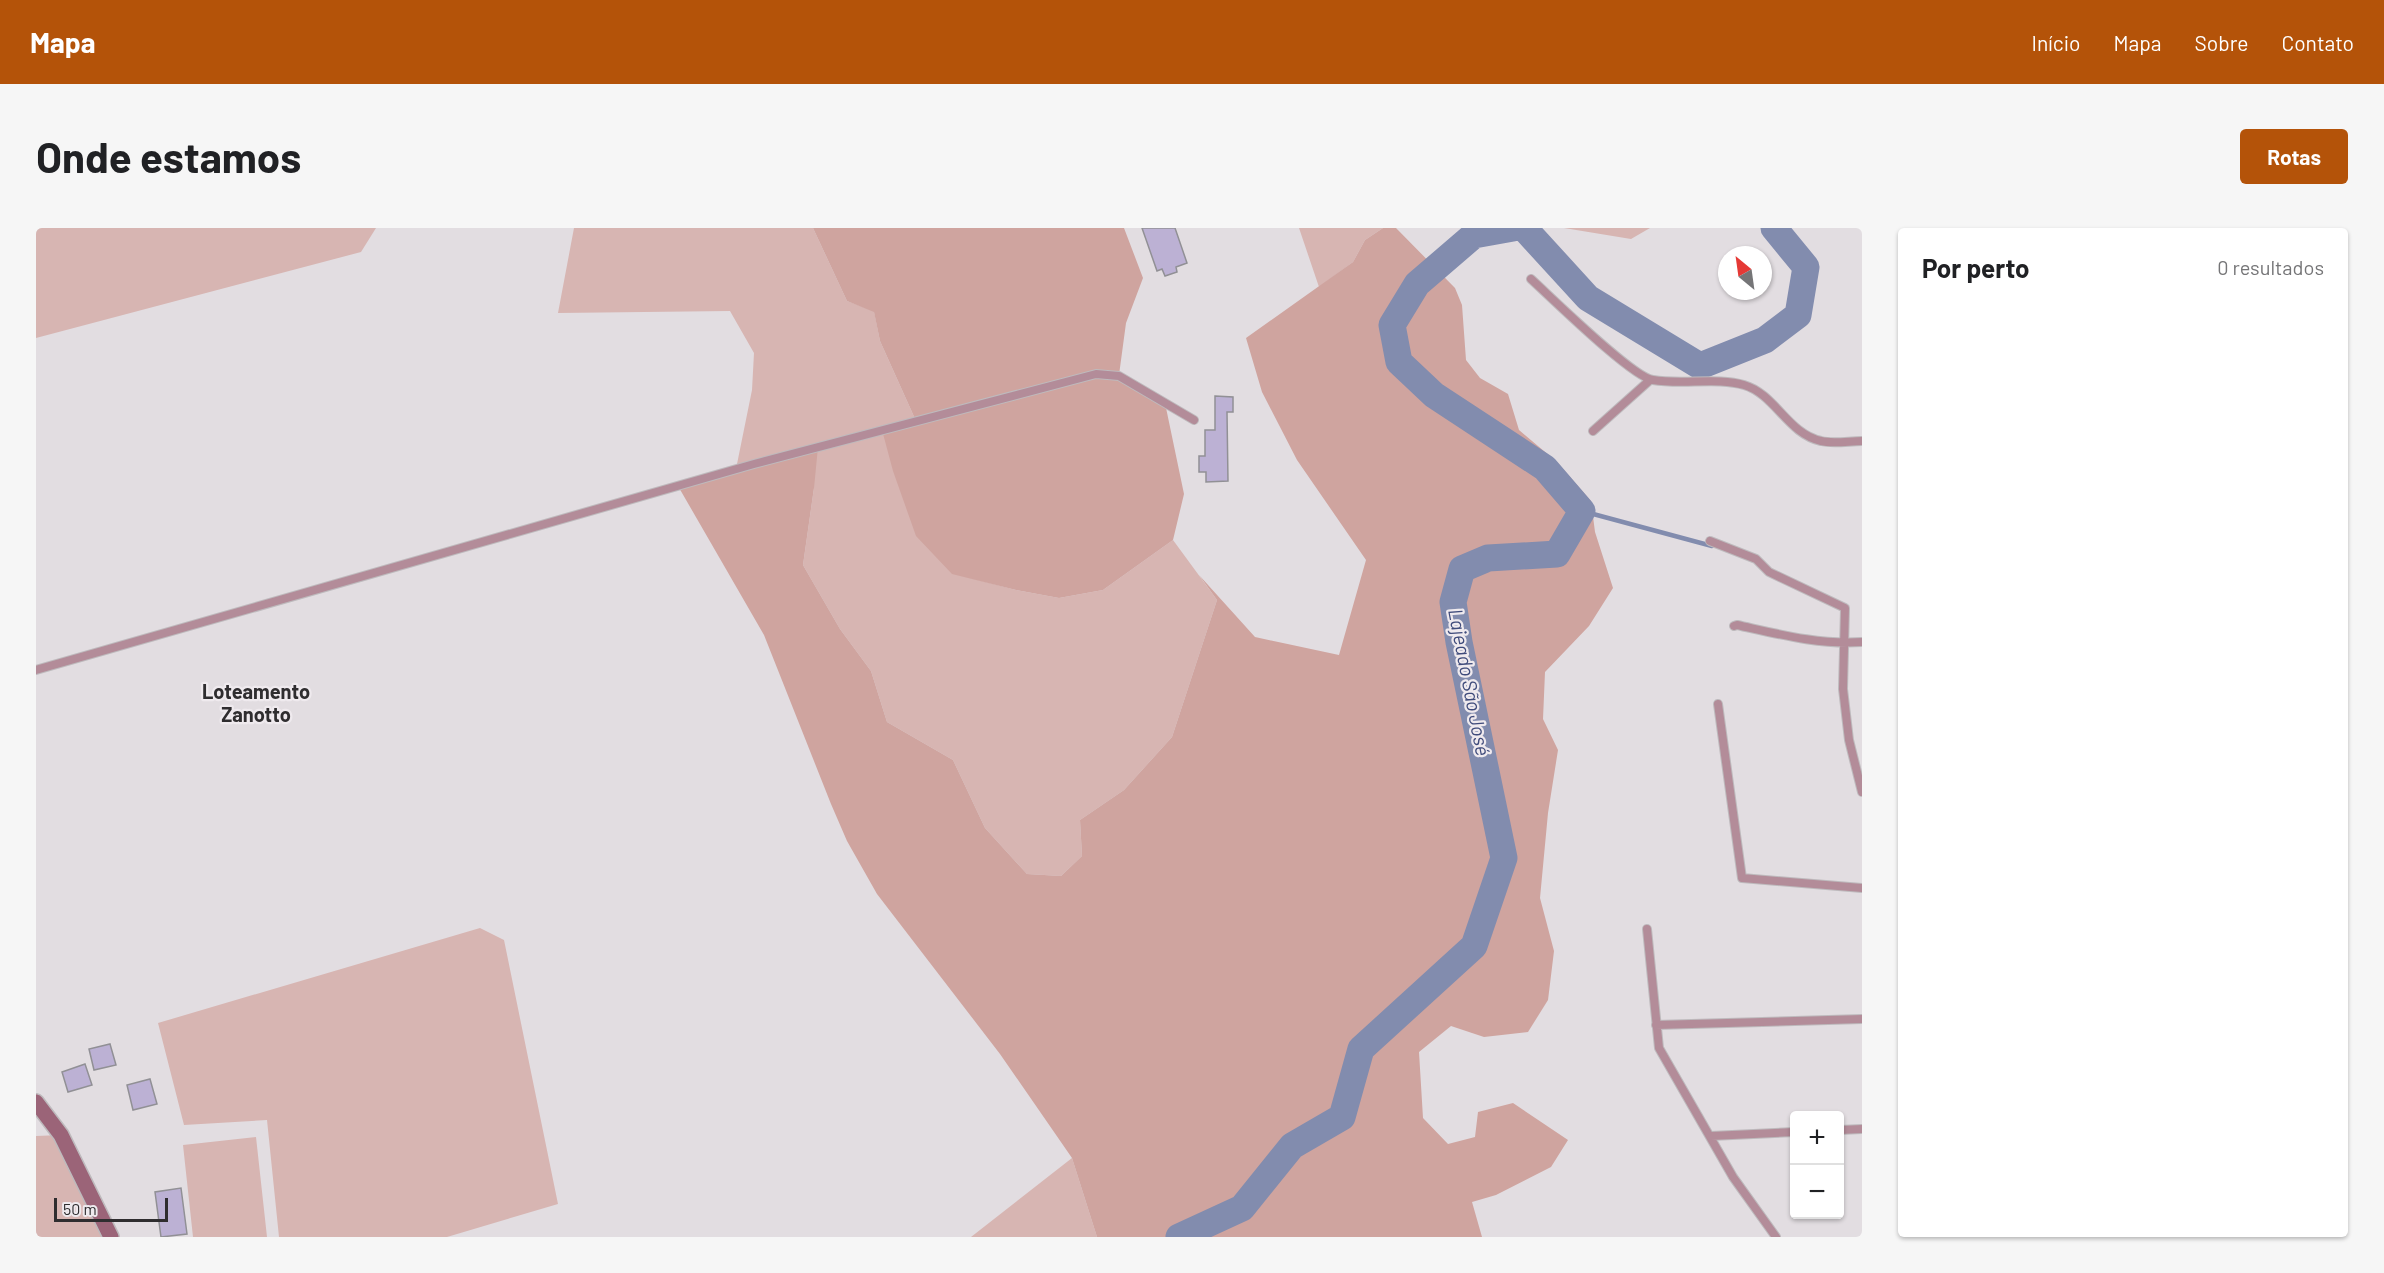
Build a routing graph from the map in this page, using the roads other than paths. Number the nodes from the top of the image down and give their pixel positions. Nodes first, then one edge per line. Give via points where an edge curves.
1 (1531, 279) dead end
2 (1650, 380) junction
3 (1194, 420) dead end
4 (1593, 431) dead end
5 (1862, 441) edge
6 (1710, 541) dead end
7 (1734, 626) dead end
8 (1862, 642) edge
9 (1845, 643) junction
10 (36, 670) edge
11 (1718, 704) dead end
12 (1862, 792) edge
13 (1862, 888) edge
14 (1647, 929) dead end
15 (1862, 1019) edge
16 (1656, 1025) junction
17 (36, 1102) edge
18 (1862, 1129) edge
19 (1844, 1130) edge
20 (1790, 1132) edge
21 (1711, 1136) junction
22 (111, 1237) edge
23 (1776, 1237) edge

1 - 2 lane via 1625,364
2 - 4 lane
2 - 5 lane via 1744,385 1757,391 1793,426 1820,441
3 - 10 lane via 1119,376 1096,374 754,464
6 - 9 lane via 1756,559 1769,572 1844,606
7 - 9 lane
8 - 9 lane
9 - 12 lane via 1843,689 1849,740
11 - 13 lane via 1742,878
14 - 16 lane
15 - 16 lane
16 - 21 lane via 1659,1048
17 - 22 street via 61,1135
18 - 19 lane
20 - 21 lane
21 - 23 lane via 1733,1177

